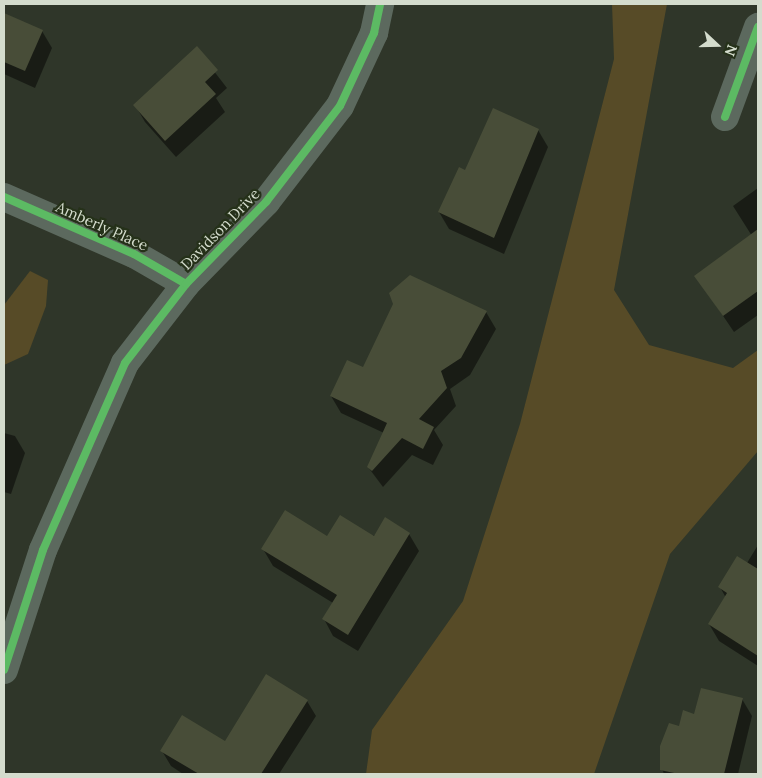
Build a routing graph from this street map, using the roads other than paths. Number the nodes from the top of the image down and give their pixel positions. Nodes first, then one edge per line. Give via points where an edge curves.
1 (380, 4) edge
2 (758, 27) edge
3 (725, 117) dead end
4 (4, 197) edge
5 (186, 284) junction
6 (4, 670) edge

1 - 5 street, Davidson Drive via 374,33 340,106 266,202
2 - 3 street
4 - 5 street, Amberly Place via 134,254
5 - 6 street, Davidson Drive via 125,363 43,550

